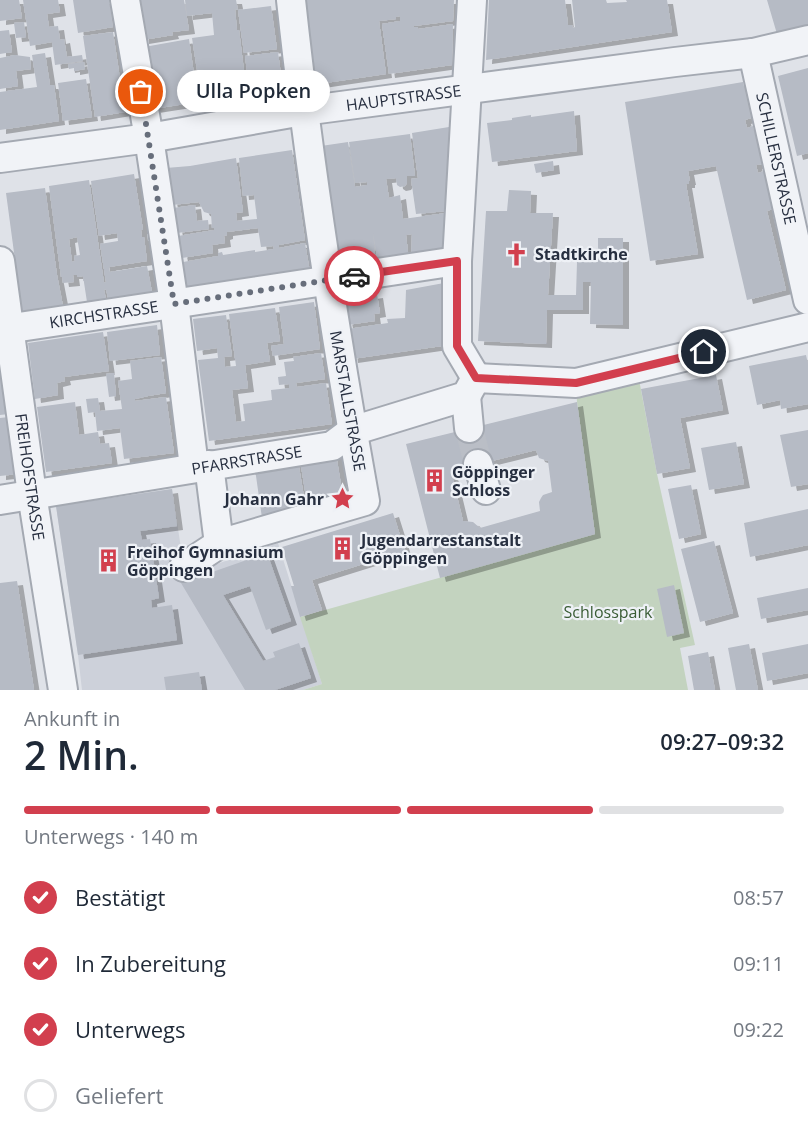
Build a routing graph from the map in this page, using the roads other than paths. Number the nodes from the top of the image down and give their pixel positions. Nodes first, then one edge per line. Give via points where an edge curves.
1 (125, 0) edge
2 (291, 0) edge
3 (472, 0) edge
4 (808, 40) edge
5 (753, 53) junction
6 (466, 90) junction
7 (303, 111) junction
8 (149, 138) junction
9 (0, 158) edge
10 (0, 261) edge
11 (457, 261) junction
12 (806, 279) edge
13 (328, 280) junction
14 (174, 304) junction
15 (808, 327) edge
16 (4, 330) edge
17 (471, 387) junction
18 (469, 428) tunnel mouth
19 (342, 438) junction
20 (201, 466) junction
21 (32, 494) junction
22 (0, 500) edge
23 (219, 544) junction
24 (184, 567) dead end
25 (63, 690) edge

1 - 8 street
2 - 7 street, MARSTALLSTRASSE
3 - 6 street
4 - 5 street, HAUPTSTRASSE
5 - 6 street, HAUPTSTRASSE
5 - 12 street, SCHILLERSTRASSE
6 - 7 street, HAUPTSTRASSE
6 - 11 street
7 - 8 street, HAUPTSTRASSE
7 - 13 street, MARSTALLSTRASSE
8 - 9 street, HAUPTSTRASSE
8 - 14 street
10 - 16 street, FREIHOFSTRASSE
11 - 13 street, KIRCHSTRASSE
11 - 17 street via 457,346
13 - 14 street, KIRCHSTRASSE
13 - 19 street, MARSTALLSTRASSE via 342,372
14 - 16 street, KIRCHSTRASSE
14 - 20 street
15 - 17 street, PFARRSTRASSE via 576,383
16 - 21 street, FREIHOFSTRASSE
17 - 18 street
17 - 19 street, PFARRSTRASSE
19 - 20 street, PFARRSTRASSE
19 - 23 street, MARSTALLSTRASSE via 365,501
20 - 21 street, PFARRSTRASSE
20 - 23 street
21 - 22 street, PFARRSTRASSE
21 - 25 street, FREIHOFSTRASSE
23 - 24 street

